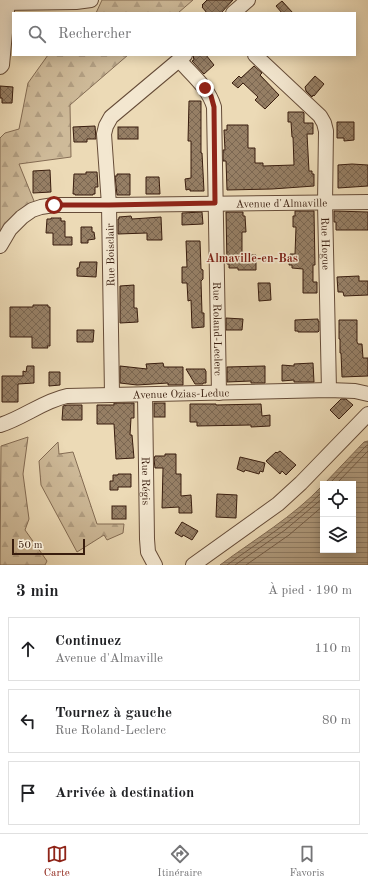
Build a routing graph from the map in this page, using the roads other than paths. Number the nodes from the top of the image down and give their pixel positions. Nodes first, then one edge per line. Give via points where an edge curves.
1 (91, 0) edge
2 (248, 0) edge
3 (5, 2) edge
4 (234, 12) edge
5 (256, 56) edge
6 (182, 58) edge
7 (1, 66) edge
8 (368, 202) edge
9 (215, 203) junction
10 (325, 203) junction
11 (109, 205) junction
12 (0, 246) edge
13 (329, 390) junction
14 (219, 393) junction
15 (112, 394) junction
16 (145, 394) junction
17 (368, 394) edge
18 (368, 414) edge
19 (0, 425) edge
20 (155, 565) edge
21 (193, 565) edge

1 - 3 street
2 - 4 street
3 - 7 street
5 - 10 street, Rue Hogue via 320,116 324,123
6 - 9 street, Rue Roland-Leclerc via 211,96 214,107
6 - 11 street, Rue Boisclair via 111,117 106,126 104,134
8 - 10 street, Avenue d'Almaville
9 - 10 street, Avenue d'Almaville
9 - 11 street, Avenue d'Almaville
9 - 14 street, Rue Roland-Leclerc
10 - 13 street, Rue Hogue
11 - 12 street, Avenue d'Almaville via 54,205 32,210 10,229
11 - 15 street, Rue Boisclair
13 - 14 street, Avenue Ozias-Leduc
13 - 17 street, Avenue Ozias-Leduc
14 - 16 street, Avenue Ozias-Leduc
15 - 16 street, Avenue Ozias-Leduc
15 - 19 street, Avenue Ozias-Leduc via 55,399
16 - 20 street, Rue Régis via 147,539 148,552
18 - 21 street via 278,504

